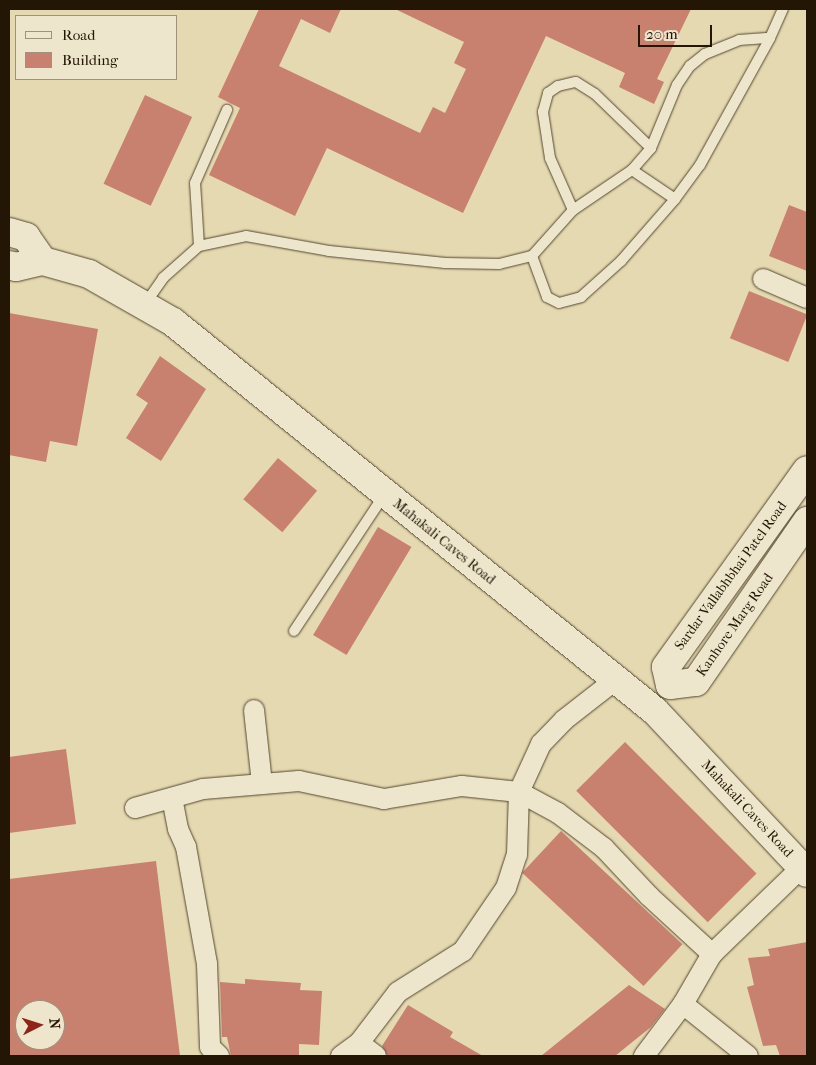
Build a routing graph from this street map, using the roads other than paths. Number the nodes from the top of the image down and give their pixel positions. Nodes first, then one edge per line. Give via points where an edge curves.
1 (783, 9) edge
2 (770, 38) junction
3 (227, 110) dead end
4 (651, 148) junction
5 (632, 170) junction
6 (675, 199) junction
7 (573, 210) junction
8 (9, 232) edge
9 (199, 246) junction
10 (532, 256) junction
11 (44, 261) junction
12 (9, 265) edge
13 (762, 279) dead end
14 (807, 298) edge
15 (144, 304) junction
16 (807, 470) edge
17 (385, 494) junction
18 (807, 521) edge
19 (294, 631) dead end
20 (614, 681) junction
21 (670, 685) junction
22 (254, 710) dead end
23 (655, 711) junction
24 (262, 784) junction
25 (519, 792) junction
26 (172, 798) junction
27 (135, 808) dead end
28 (804, 870) edge
29 (712, 954) junction
30 (683, 1004) junction
31 (358, 1044) junction
32 (219, 1056) edge
33 (341, 1056) edge
34 (376, 1056) edge
35 (644, 1056) edge
36 (748, 1056) edge

1 - 2 lane
2 - 4 lane via 739,40 705,54 690,66 677,85
2 - 6 lane via 700,165
3 - 9 lane via 195,183
4 - 5 lane
4 - 7 lane via 595,94 576,82 558,86 548,93 543,112 550,158
5 - 6 lane
5 - 7 lane
6 - 10 lane via 621,261 581,297 559,303 547,297
7 - 10 lane
8 - 11 main road via 26,237
9 - 10 lane via 246,236 329,251 445,263 499,264
9 - 15 lane via 163,278
11 - 12 main road, Mahakali Caves Road via 16,267
11 - 15 main road, Mahakali Caves Road via 89,274
13 - 14 street
15 - 17 main road, Mahakali Caves Road via 173,322
16 - 21 main road, Sardar Vallabhbhai Patel Road via 666,667
17 - 19 lane
17 - 20 main road, Mahakali Caves Road
18 - 21 main road, Kanhore Marg Road via 696,682
20 - 23 main road, Mahakali Caves Road
20 - 25 street via 564,720 541,744
21 - 23 main road
22 - 24 street
23 - 28 main road, Mahakali Caves Road
24 - 25 street via 299,781 384,799 462,786
24 - 26 street via 202,790
25 - 29 street via 558,813 604,848 649,896
25 - 31 street via 517,855 506,888 463,951 398,992
26 - 27 street
26 - 32 street via 178,829 186,847 207,964 210,1047
28 - 29 street
29 - 30 street
30 - 35 street
30 - 36 street
31 - 33 street
31 - 34 street

